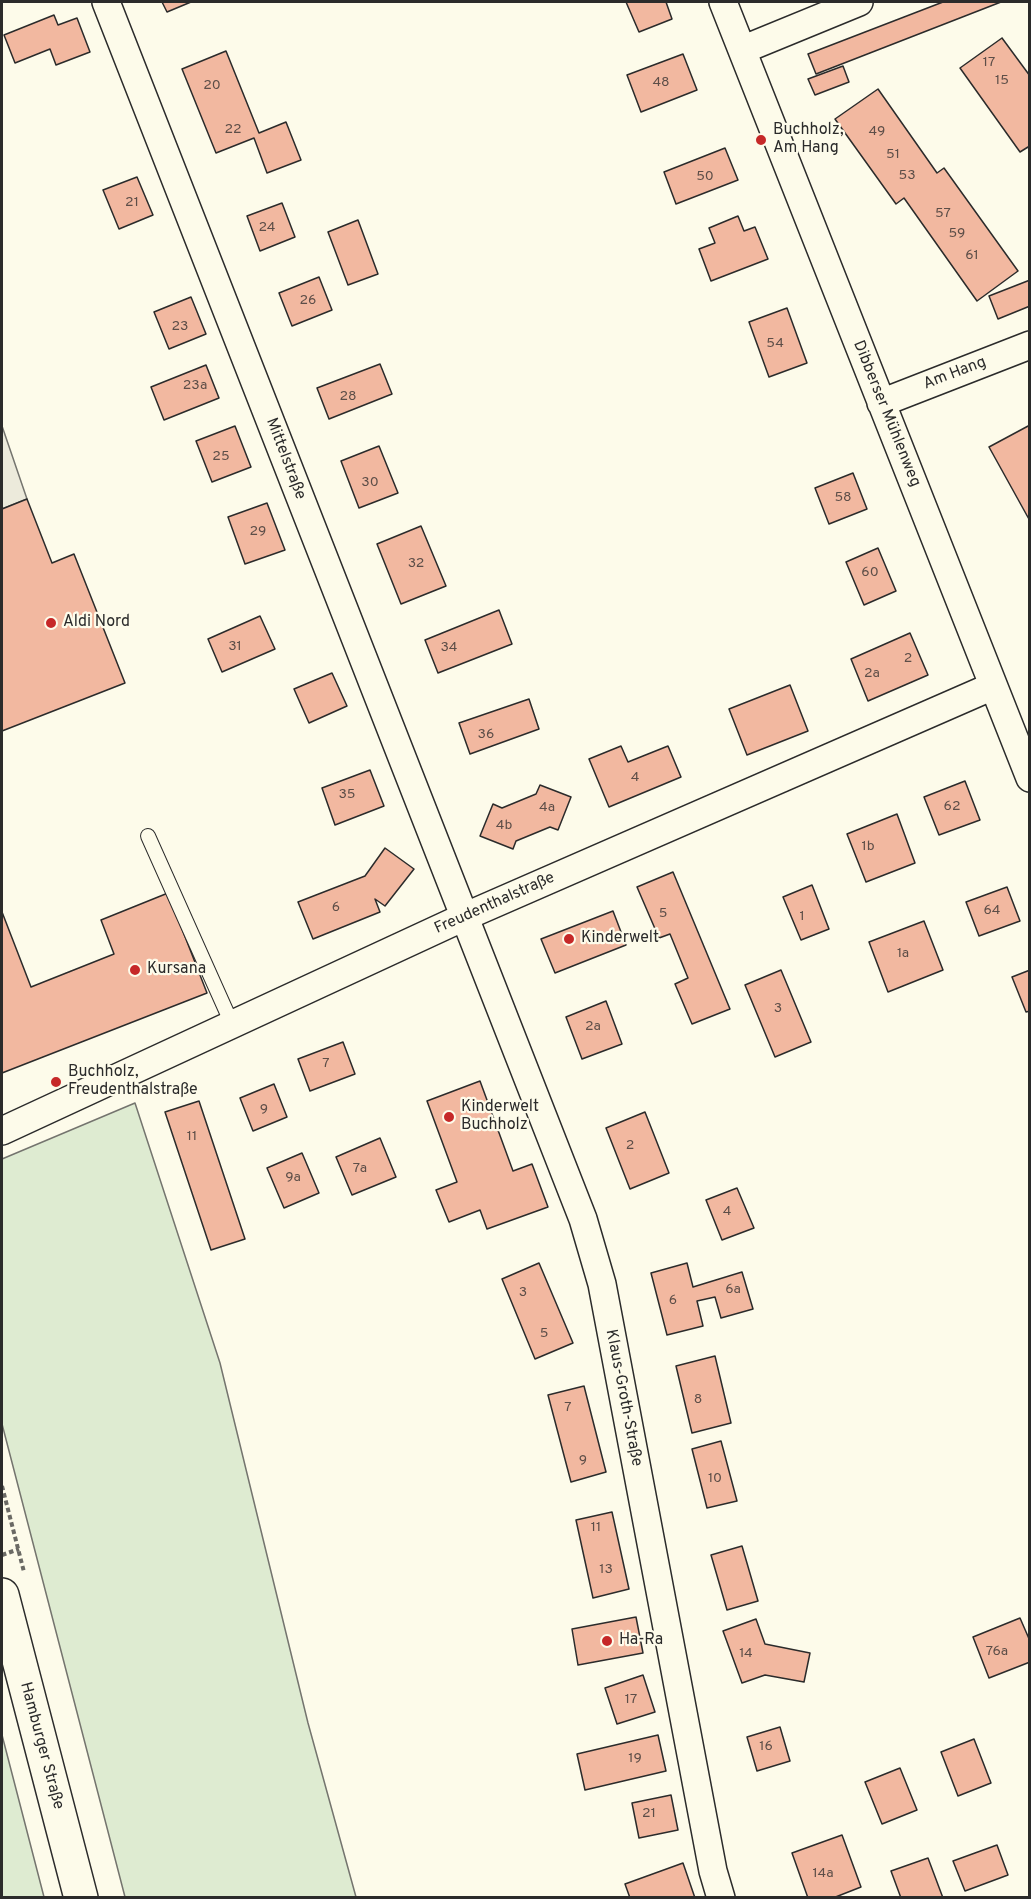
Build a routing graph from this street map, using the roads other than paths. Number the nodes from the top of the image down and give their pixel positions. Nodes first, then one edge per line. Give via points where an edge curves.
1 (106, 2) edge
2 (723, 2) edge
3 (859, 2) edge
4 (742, 50) junction
5 (1029, 345) edge
6 (881, 403) junction
7 (993, 686) junction
8 (1029, 778) edge
9 (148, 836) dead end
10 (464, 917) junction
11 (232, 1024) junction
12 (2, 1131) edge
13 (2, 1595) edge
14 (81, 1898) edge
15 (721, 1898) edge

1 - 10 street, Mittelstraße
2 - 4 street, Dibberser Mühlenweg
3 - 4 street
4 - 6 street, Dibberser Mühlenweg
5 - 6 street, Am Hang
6 - 7 street, Dibberser Mühlenweg
7 - 8 street, Dibberser Mühlenweg
7 - 10 street, Freudenthalstraße
9 - 11 lane
10 - 11 street, Freudenthalstraße
10 - 15 street, Klaus-Groth-Straße via 584,1219 602,1284
11 - 12 street, Freudenthalstraße
13 - 14 main road, Hamburger Straße

